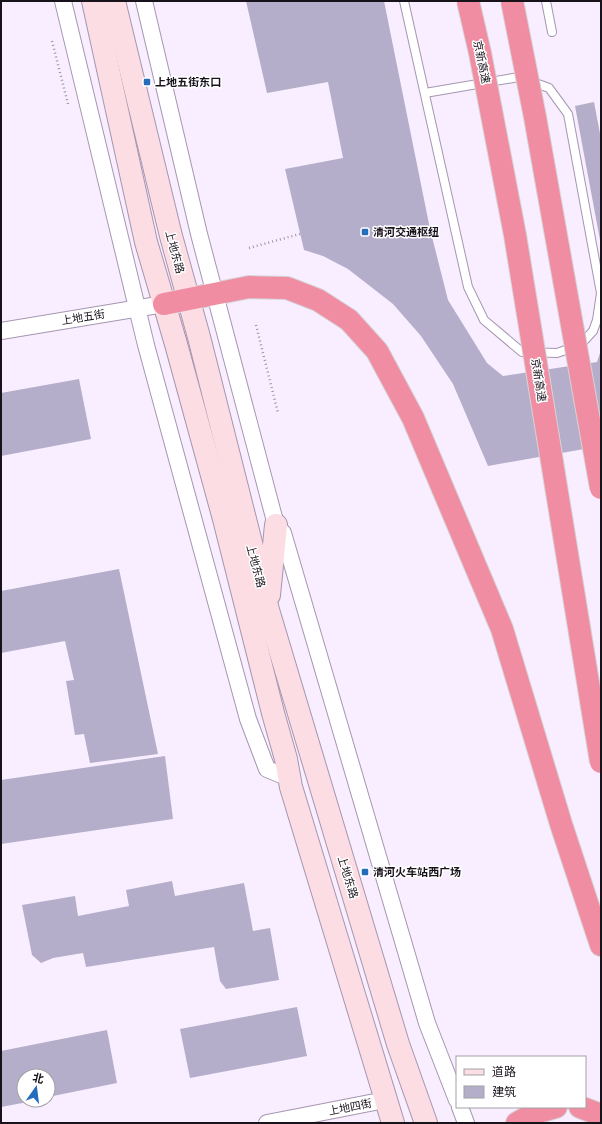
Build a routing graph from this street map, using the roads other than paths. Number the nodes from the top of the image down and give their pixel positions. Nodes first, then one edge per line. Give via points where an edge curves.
1 (63, 1) edge
2 (93, 1) edge
3 (114, 1) edge
4 (144, 1) edge
5 (404, 1) edge
6 (468, 1) edge
7 (512, 1) edge
8 (546, 1) edge
9 (552, 32) dead end
10 (425, 93) junction
11 (215, 294) junction
12 (189, 299) junction
13 (164, 304) junction
14 (137, 308) junction
15 (1, 331) edge
16 (601, 488) edge
17 (276, 525) junction
18 (268, 610) junction
19 (601, 762) edge
20 (289, 778) junction
21 (601, 945) edge
22 (456, 1098) edge
23 (385, 1100) junction
24 (460, 1108) edge
25 (552, 1108) edge
26 (583, 1108) edge
27 (601, 1115) edge
28 (267, 1123) edge
29 (393, 1123) edge
30 (426, 1123) edge
31 (466, 1123) edge
32 (517, 1123) edge

1 - 14 street
2 - 13 main road, 上地东路 via 146,242
3 - 12 main road, 上地东路 via 171,236
4 - 11 street
5 - 10 lane
6 - 19 highway, 京新高速, bridge via 515,235
7 - 16 highway, bridge
8 - 9 lane
10 - 10 lane via 468,287 484,320 522,352 557,353 580,345 593,330 601,293 568,114 550,88 518,77
11 - 12 highway
11 - 17 street
11 - 21 highway via 249,287 287,288 318,300 349,320 377,351 413,418 502,629
12 - 13 highway
12 - 18 main road, 上地东路
13 - 14 street, 上地五街
13 - 20 main road, 上地东路 via 224,519
14 - 15 street, 上地五街
14 - 20 street via 248,719 268,769
17 - 18 main road
17 - 22 street via 283,533 426,1023
18 - 30 main road, 上地东路 via 398,1044
20 - 23 main road, 上地东路
23 - 28 street, 上地四街
23 - 29 main road, 上地东路
24 - 31 street
25 - 32 highway via 535,1113
26 - 27 highway

